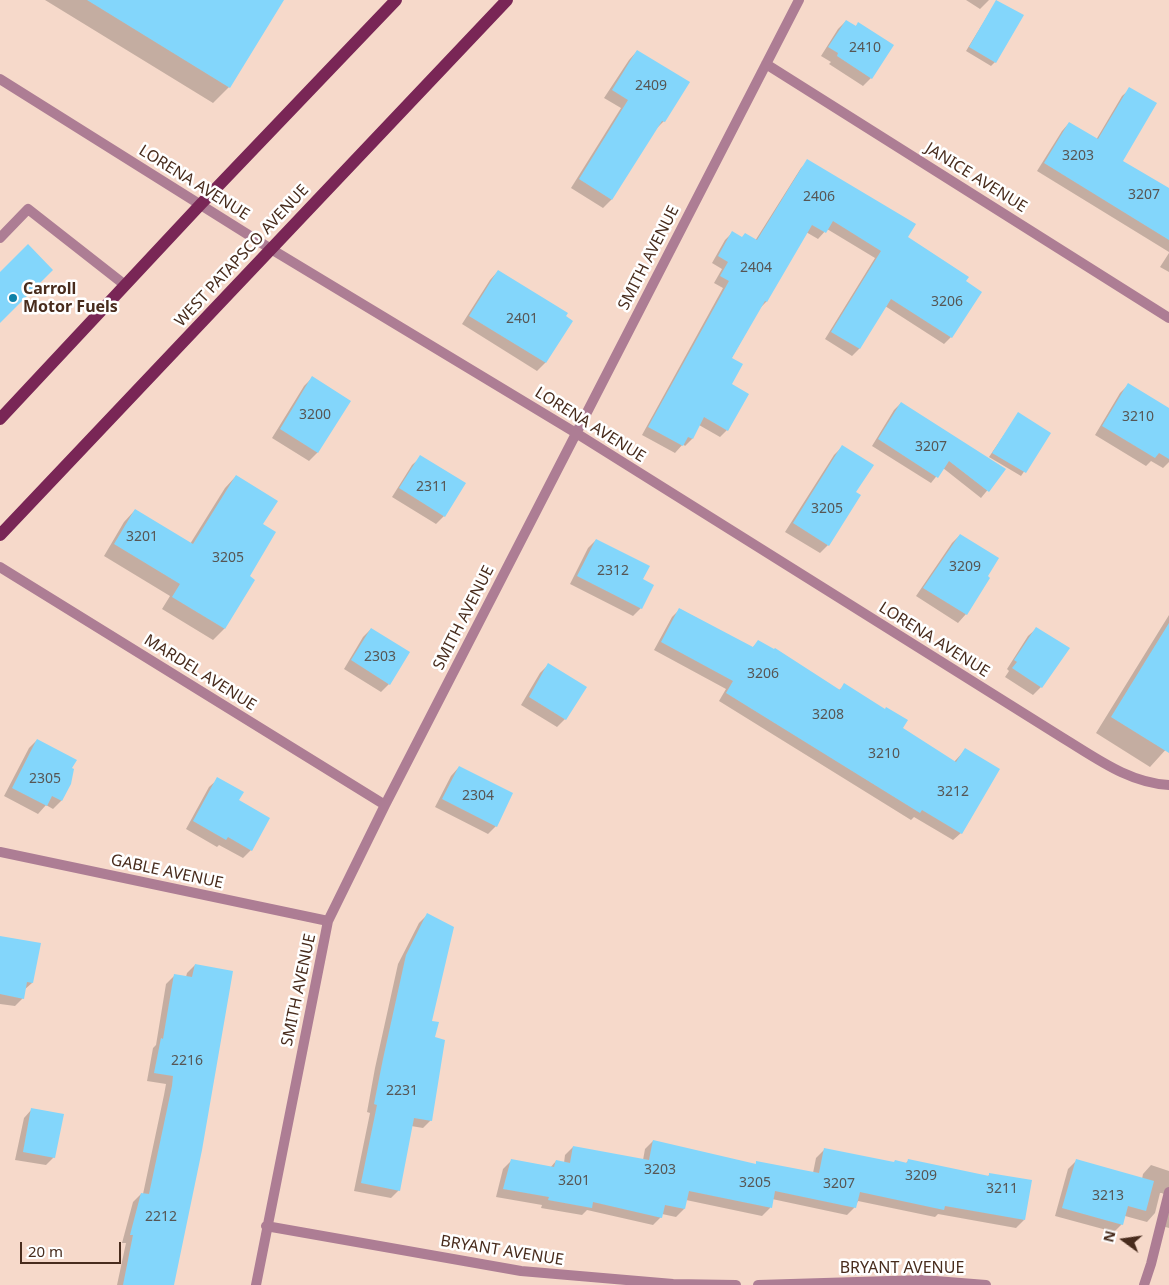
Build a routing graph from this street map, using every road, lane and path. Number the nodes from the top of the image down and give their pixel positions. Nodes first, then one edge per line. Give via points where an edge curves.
1 (396, 0) edge
2 (506, 0) edge
3 (799, 0) edge
4 (766, 64) junction
5 (0, 80) edge
6 (200, 205) junction
7 (0, 238) edge
8 (271, 249) junction
9 (125, 285) junction
10 (1169, 318) edge
11 (0, 419) edge
12 (576, 433) junction
13 (0, 535) edge
14 (0, 567) edge
15 (1169, 784) edge
16 (385, 805) junction
17 (0, 852) edge
18 (328, 921) junction
19 (1169, 1192) edge
20 (266, 1226) junction
21 (256, 1285) edge
22 (736, 1285) edge
23 (758, 1285) edge
24 (986, 1285) edge
25 (1144, 1285) edge

1 - 6 main road
2 - 8 main road, WEST PATAPSCO AVENUE
3 - 4 street, SMITH AVENUE
4 - 10 street, JANICE AVENUE
4 - 12 street, SMITH AVENUE
5 - 6 street, LORENA AVENUE
6 - 8 street, LORENA AVENUE
6 - 9 main road
7 - 9 street via 28,209
8 - 12 street, LORENA AVENUE
8 - 13 main road, WEST PATAPSCO AVENUE
9 - 11 main road
12 - 15 street, LORENA AVENUE via 1117,771 1156,784
12 - 16 street, SMITH AVENUE
14 - 16 street, MARDEL AVENUE
16 - 18 street, SMITH AVENUE
17 - 18 street, GABLE AVENUE
18 - 20 street, SMITH AVENUE
19 - 25 street
20 - 21 street, SMITH AVENUE
20 - 22 street, BRYANT AVENUE via 521,1271 673,1284
23 - 24 street, BRYANT AVENUE via 922,1280

